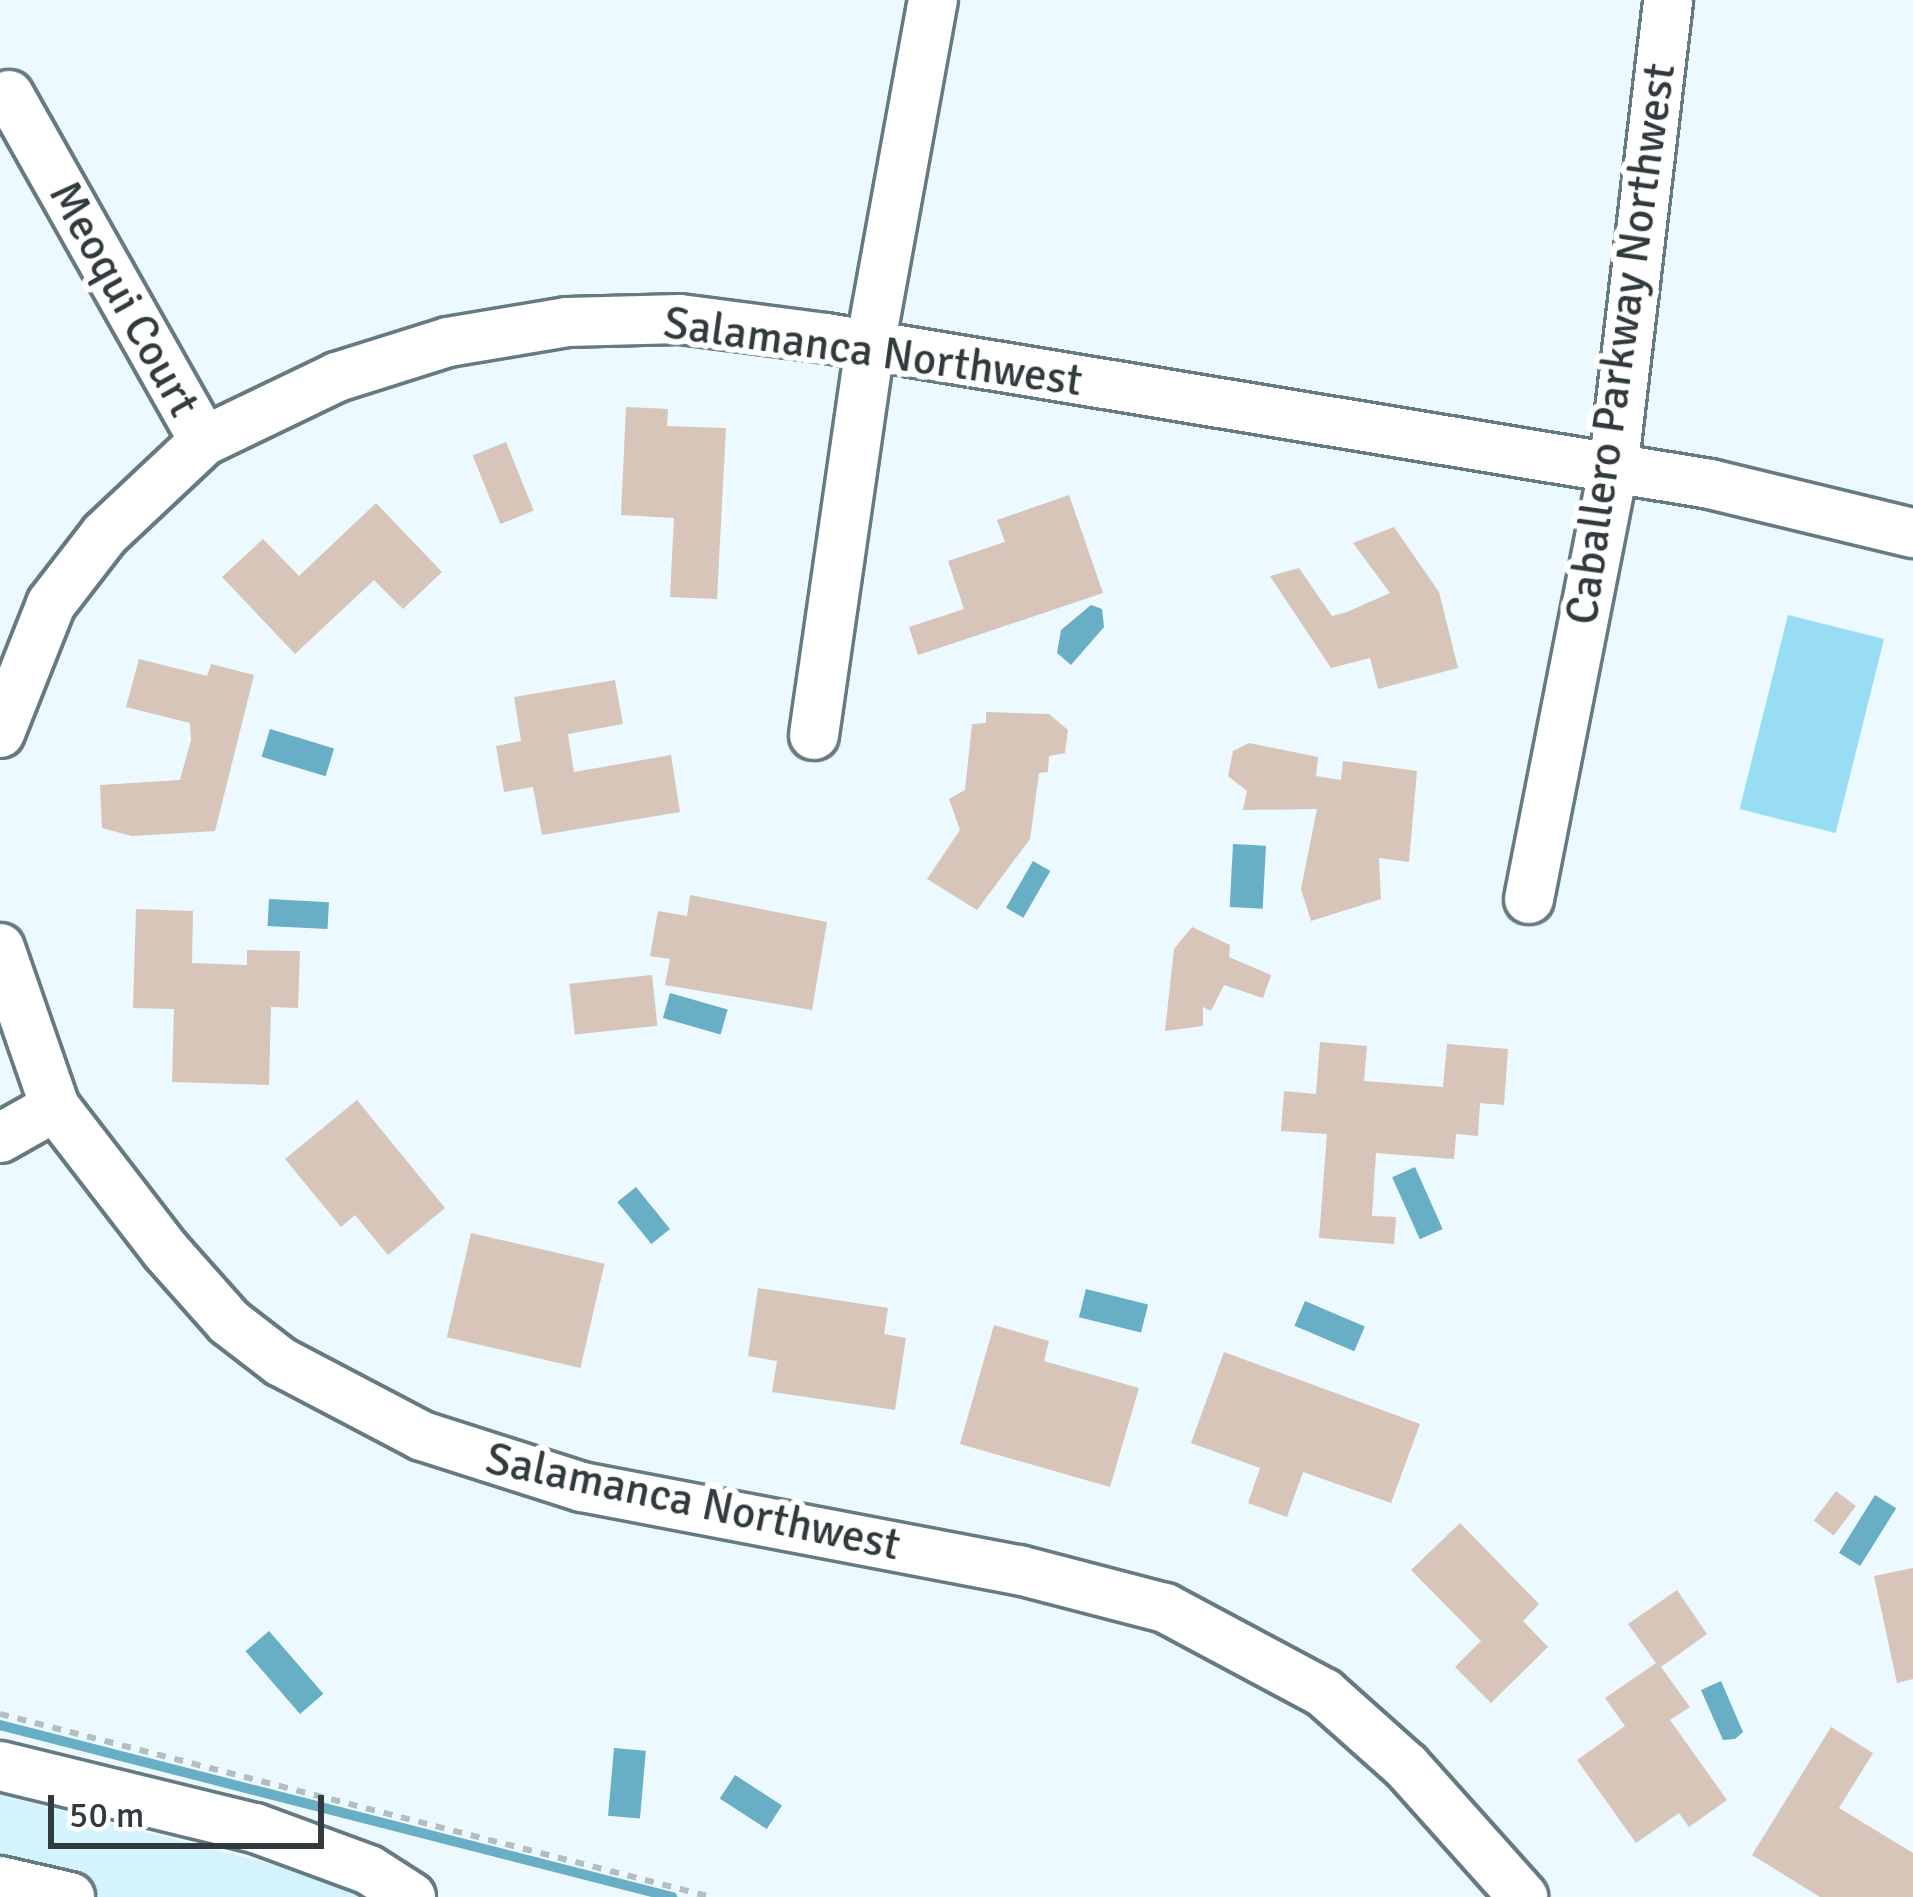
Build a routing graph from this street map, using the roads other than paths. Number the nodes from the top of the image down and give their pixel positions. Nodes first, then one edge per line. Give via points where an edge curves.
1 (933, 0) edge
2 (1668, 0) edge
3 (9, 94) dead end
4 (870, 346) junction
5 (204, 441) junction
6 (1612, 470) junction
7 (1913, 532) edge
8 (0, 733) edge
9 (814, 735) dead end
10 (1529, 899) dead end
11 (0, 948) edge
12 (56, 1108) junction
13 (0, 1138) edge
14 (0, 1766) edge
15 (0, 1881) edge
16 (70, 1897) edge
17 (410, 1897) edge
18 (1523, 1897) edge

1 - 4 street
2 - 6 street, Caballero Parkway Northwest
3 - 5 street, Meoqui Court
4 - 5 street, Salamanca Northwest via 680,319 567,322 448,342 337,377
4 - 6 street, Salamanca Northwest
4 - 9 street
5 - 8 street, Salamanca Northwest via 105,534 52,604
6 - 7 street, Salamanca Northwest via 1818,506
6 - 10 street, Caballero Parkway Northwest
11 - 12 street, Salamanca Northwest
12 - 13 street
12 - 18 street, Salamanca Northwest via 229,1322 316,1383 422,1436 582,1486 1019,1570 1165,1608 1324,1693 1406,1766
14 - 17 street via 255,1828 369,1870
15 - 16 street

